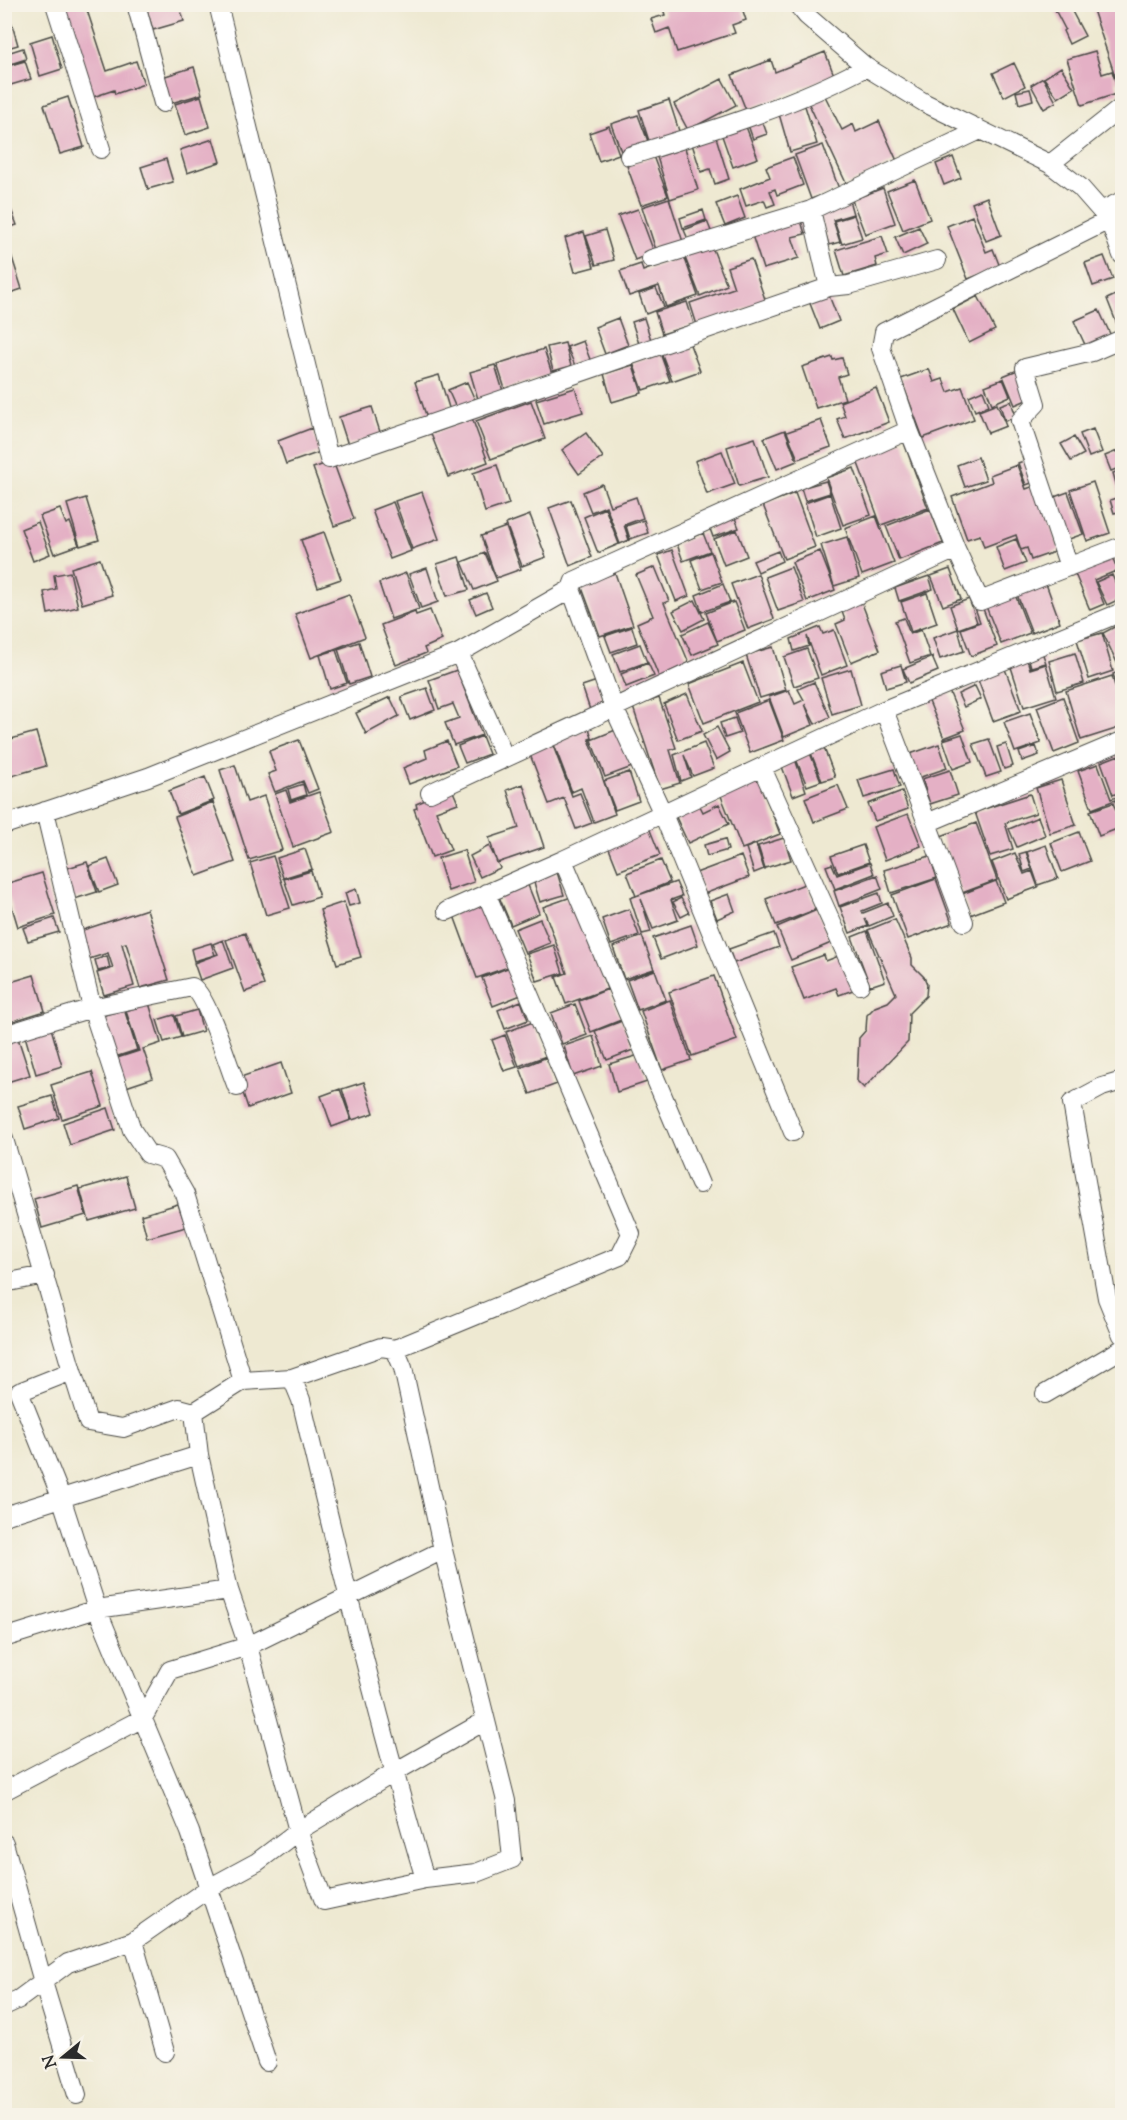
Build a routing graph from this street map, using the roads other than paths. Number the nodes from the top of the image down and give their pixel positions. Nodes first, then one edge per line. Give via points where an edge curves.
1 (55, 4) edge
2 (136, 4) edge
3 (218, 4) edge
4 (797, 4) edge
5 (866, 67) junction
6 (163, 103) dead end
7 (1122, 107) edge
8 (978, 131) junction
9 (101, 149) dead end
10 (629, 156) dead end
11 (1050, 164) junction
12 (1122, 201) edge
13 (811, 210) junction
14 (1105, 216) junction
15 (1122, 255) edge
16 (651, 259) dead end
17 (937, 260) dead end
18 (829, 287) junction
19 (1122, 339) edge
20 (909, 430) junction
21 (1122, 546) edge
22 (956, 549) junction
23 (1069, 567) junction
24 (570, 588) junction
25 (1122, 612) edge
26 (459, 653) junction
27 (614, 708) junction
28 (884, 710) junction
29 (1122, 741) edge
30 (506, 758) junction
31 (762, 768) junction
32 (430, 793) dead end
33 (45, 812) junction
34 (663, 814) junction
35 (927, 823) junction
36 (4, 825) edge
37 (563, 860) junction
38 (486, 893) junction
39 (447, 911) dead end
40 (964, 922) dead end
41 (860, 985) dead end
42 (92, 1008) junction
43 (4, 1035) edge
44 (1122, 1081) edge
45 (237, 1087) dead end
46 (794, 1132) dead end
47 (4, 1139) edge
48 (700, 1184) dead end
49 (45, 1275) junction
50 (4, 1283) edge
51 (1122, 1335) edge
52 (395, 1349) junction
53 (1122, 1349) edge
54 (72, 1371) junction
55 (292, 1378) junction
56 (243, 1381) junction
57 (1045, 1394) dead end
58 (12, 1395) edge
59 (194, 1412) junction
60 (199, 1455) junction
61 (61, 1497) junction
62 (4, 1516) edge
63 (443, 1550) junction
64 (229, 1590) junction
65 (348, 1598) junction
66 (97, 1609) junction
67 (4, 1638) edge
68 (248, 1646) junction
69 (143, 1718) junction
70 (485, 1721) junction
71 (393, 1773) junction
72 (4, 1791) edge
73 (298, 1831) junction
74 (4, 1844) edge
75 (425, 1879) junction
76 (209, 1888) junction
77 (133, 1941) junction
78 (43, 1982) junction
79 (4, 2006) edge
80 (165, 2052) dead end
81 (267, 2062) dead end
82 (77, 2095) dead end

1 - 9 street
2 - 6 street
3 - 18 street via 329,459
4 - 5 street
5 - 8 street
5 - 10 street via 837,83 745,120
7 - 11 street
8 - 11 street
8 - 13 street
11 - 14 street via 1080,187
12 - 14 street
13 - 16 street
13 - 18 street
14 - 15 street
14 - 20 street via 885,332 881,348
17 - 18 street
19 - 23 street via 1092,352 1024,368 1036,404 1020,421
20 - 22 street
20 - 24 street via 574,581
21 - 23 street
22 - 23 street via 980,601
22 - 27 street
24 - 26 street
24 - 27 street
25 - 28 street
26 - 30 street
26 - 33 street via 148,777
27 - 30 street
27 - 34 street
28 - 31 street
28 - 35 street
29 - 35 street
30 - 32 street
31 - 34 street
31 - 41 street
33 - 36 street
33 - 42 street
34 - 37 street
34 - 46 street
35 - 40 street
37 - 38 street
37 - 48 street
38 - 39 street
38 - 52 street via 631,1234 621,1256
42 - 43 street
42 - 45 street via 192,987 198,990
42 - 56 street via 132,1130 148,1154 165,1159 185,1194
44 - 51 street via 1071,1103 1107,1298
47 - 49 street
49 - 50 street
49 - 54 street
52 - 55 street via 381,1347
52 - 63 street via 403,1368
53 - 57 street
54 - 58 street
54 - 59 street via 88,1422 123,1428 179,1408
55 - 56 street
55 - 65 street via 301,1400
56 - 59 street
58 - 61 street
59 - 60 street
60 - 61 street
60 - 64 street
61 - 62 street
61 - 66 street
63 - 65 street
63 - 70 street
64 - 66 street
64 - 68 street
65 - 68 street
65 - 71 street
66 - 67 street
66 - 69 street
68 - 69 street via 170,1670
68 - 73 street
69 - 72 street
69 - 76 street
70 - 71 street
70 - 75 street via 506,1801 512,1859 476,1873
71 - 73 street
71 - 75 street
73 - 75 street via 324,1901
73 - 76 street via 257,1862
74 - 78 street
76 - 77 street
76 - 81 street
77 - 78 street via 68,1964
77 - 80 street
78 - 79 street
78 - 82 street

